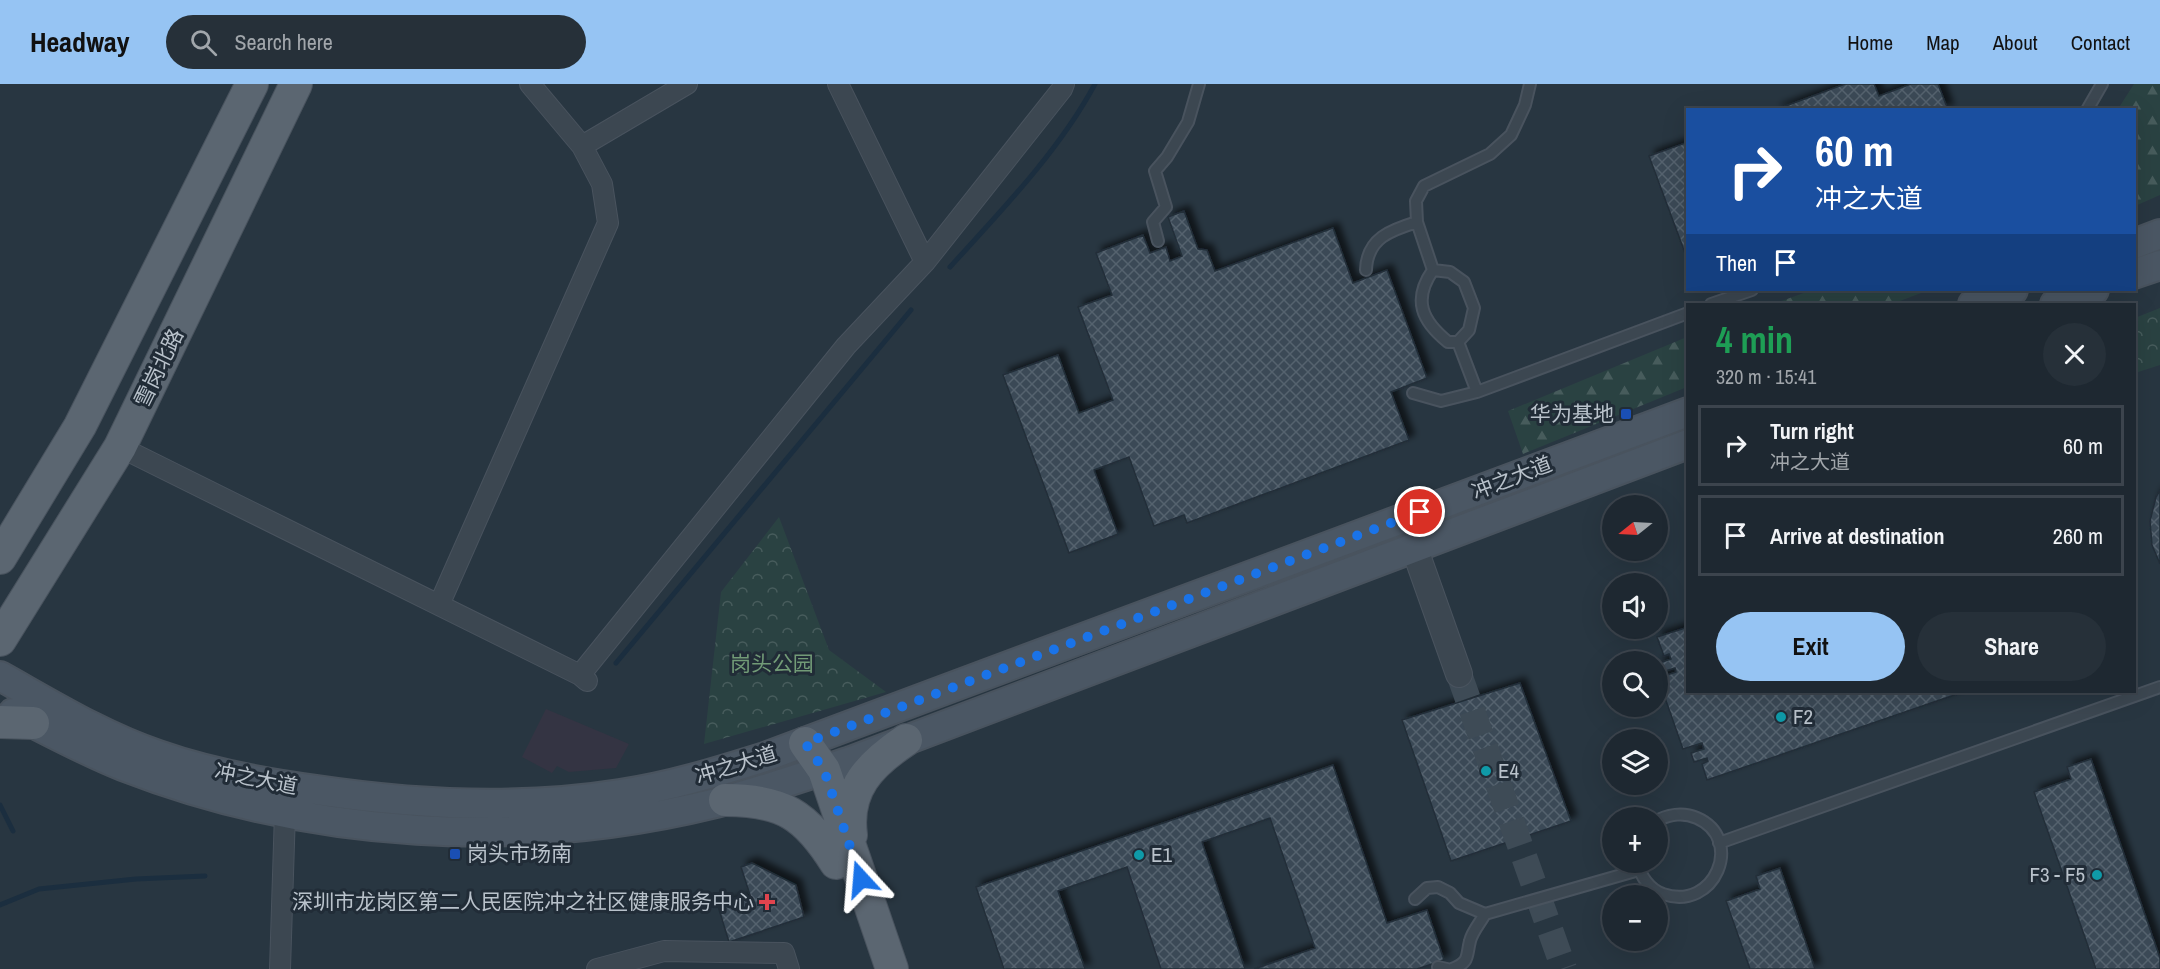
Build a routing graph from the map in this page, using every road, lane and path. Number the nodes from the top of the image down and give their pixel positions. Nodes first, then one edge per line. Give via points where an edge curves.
1 (252, 84) edge
2 (296, 84) edge
3 (530, 84) edge
4 (687, 84) edge
5 (838, 84) edge
6 (1064, 84) edge
7 (1199, 84) edge
8 (1530, 84) edge
9 (2102, 84) edge
10 (2088, 108) edge
11 (582, 146) junction
12 (1417, 222) junction
13 (2160, 234) edge
14 (1158, 241) dead end
15 (2136, 243) edge
16 (925, 262) junction
17 (2160, 265) edge
18 (1365, 270) dead end
19 (1433, 270) junction
20 (2136, 273) edge
21 (1749, 291) edge
22 (2010, 291) edge
23 (2091, 291) edge
24 (1714, 303) edge
25 (1976, 303) edge
26 (2058, 303) edge
27 (1686, 314) edge
28 (1458, 342) junction
29 (1477, 392) junction
30 (1413, 393) dead end
31 (1686, 413) edge
32 (1686, 445) edge
33 (120, 447) junction
34 (1414, 547) junction
35 (3, 551) edge
36 (439, 605) junction
37 (0, 640) edge
38 (1459, 674) tunnel mouth
39 (0, 676) edge
40 (2160, 687) edge
41 (0, 707) edge
42 (0, 722) edge
43 (33, 723) junction
44 (906, 740) junction
45 (805, 743) junction
46 (815, 773) junction
47 (725, 800) junction
48 (285, 812) junction
49 (1668, 815) edge
50 (1719, 843) junction
51 (845, 860) junction
52 (1617, 873) edge
53 (1642, 873) edge
54 (1415, 899) dead end
55 (1485, 914) junction
56 (280, 969) edge
57 (597, 969) edge
58 (789, 969) edge
59 (872, 969) edge
60 (892, 969) edge
61 (1452, 969) edge

1 - 35 main road via 80,426
2 - 33 main road, 雪岗北路
3 - 11 street
4 - 11 street
5 - 16 street
6 - 16 street
7 - 14 lane via 1188,122 1155,171 1166,207 1153,222
8 - 12 lane via 1511,135 1490,154 1424,186 1416,201
9 - 10 lane
11 - 36 street via 602,184 608,223
12 - 18 lane via 1391,230 1376,242 1366,258
12 - 19 lane
13 - 15 main road
16 - 36 street via 846,346 584,678
17 - 20 main road
19 - 28 lane via 1425,281 1421,301 1430,327 1448,342
19 - 28 lane via 1449,272 1464,282 1474,308 1469,330
21 - 24 lane
22 - 25 main road
23 - 26 main road
27 - 29 lane
28 - 29 lane
29 - 30 lane via 1442,401
31 - 45 main road, 冲之大道
32 - 34 main road, 冲之大道
33 - 36 street
33 - 37 main road, 雪岗北路
34 - 38 street
34 - 44 main road, 冲之大道
39 - 45 main road, 冲之大道 via 95,730 158,755 280,785 401,801 520,804 621,794 716,773
40 - 50 lane
41 - 43 main road, 冲之大道
42 - 43 main road
43 - 48 main road, 冲之大道 via 123,765 229,800
44 - 46 main road, 冲之大道
44 - 51 main road via 870,768 857,787 850,809
45 - 46 main road
46 - 47 main road, 冲之大道
46 - 51 main road
47 - 48 main road, 冲之大道 via 663,814 541,831 381,827
47 - 51 main road via 764,803 784,810
48 - 56 street
49 - 50 lane via 1688,814 1704,822
50 - 53 lane via 1720,865 1714,879 1703,891 1688,897 1659,893
51 - 59 main road
51 - 60 main road
52 - 55 lane
54 - 55 lane via 1427,888 1438,887 1459,903
55 - 61 lane via 1470,940 1468,957
57 - 58 street via 664,951 784,953

